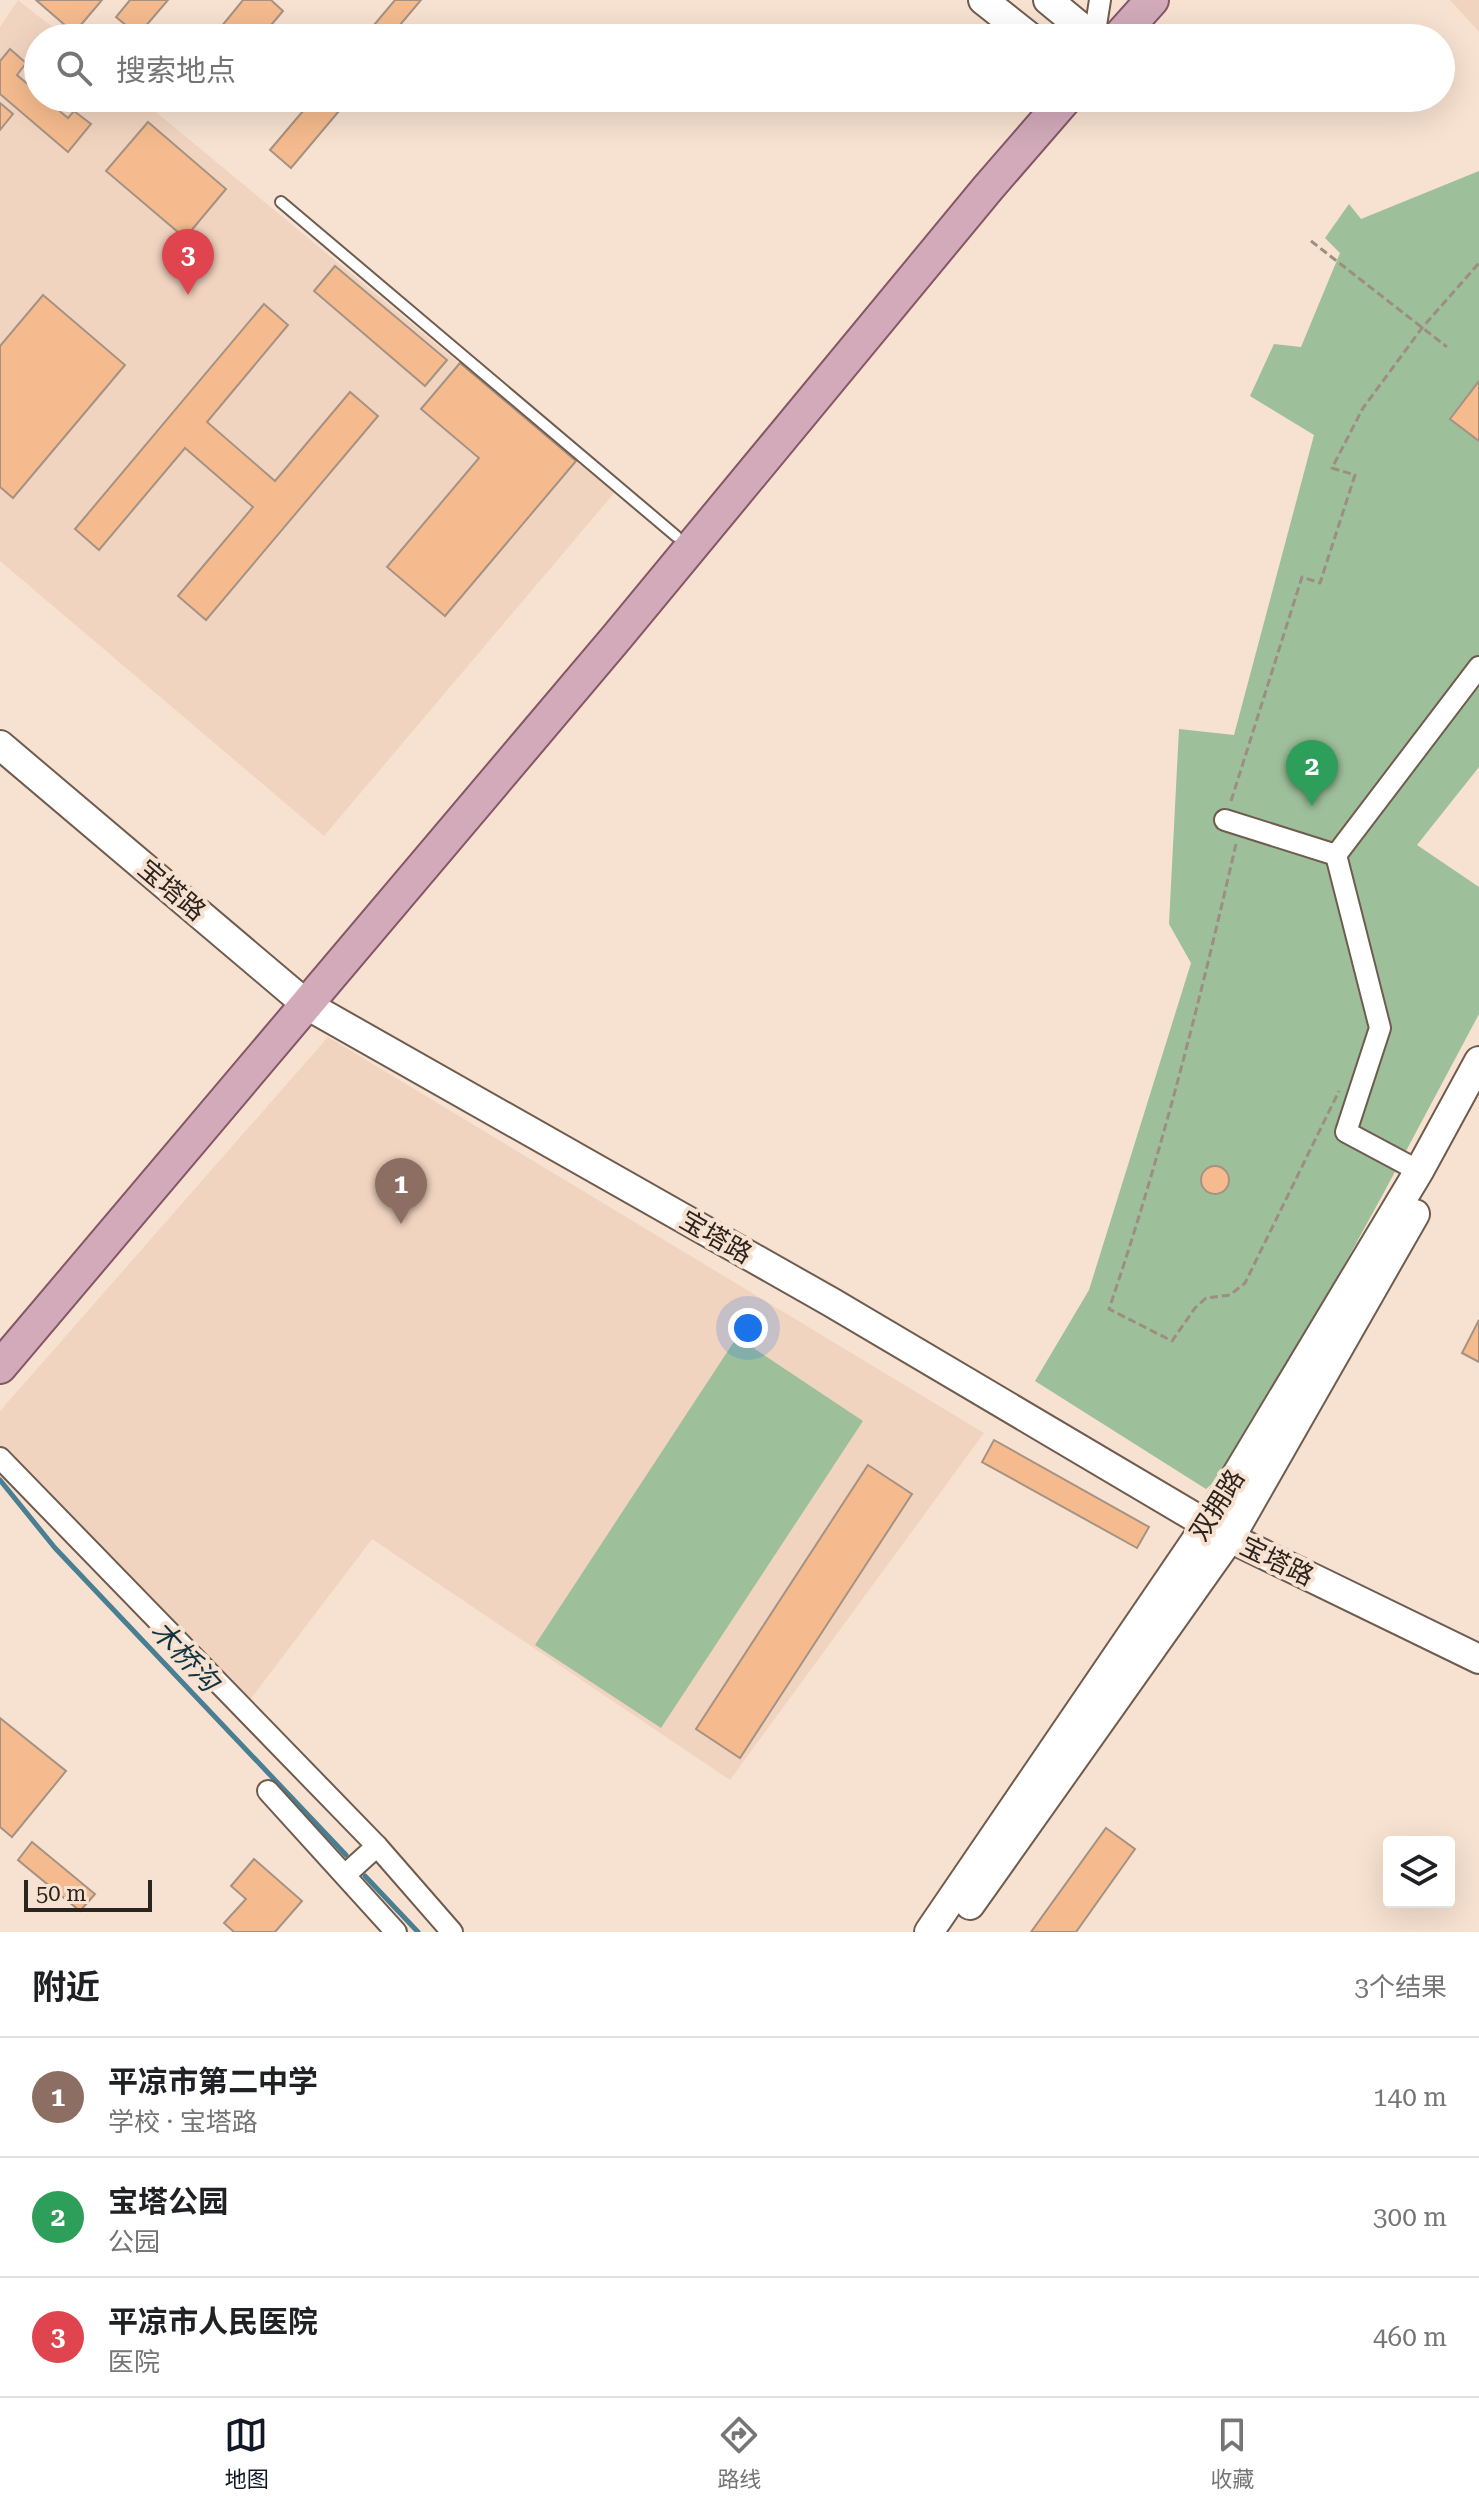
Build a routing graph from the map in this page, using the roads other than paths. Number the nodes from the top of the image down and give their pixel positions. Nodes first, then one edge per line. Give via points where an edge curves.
1 (983, 0) edge
2 (1048, 0) edge
3 (1100, 0) edge
4 (1126, 0) edge
5 (1152, 0) edge
6 (1013, 24) edge
7 (1077, 24) edge
8 (1096, 24) edge
9 (1106, 24) edge
10 (1131, 24) edge
11 (1029, 112) edge
12 (1054, 112) edge
13 (281, 202) dead end
14 (676, 536) junction
15 (1479, 667) edge
16 (531, 725) junction
17 (0, 745) edge
18 (1233, 822) road end
19 (1336, 855) junction
20 (300, 998) junction
21 (1479, 1061) edge
22 (1479, 1098) edge
23 (1419, 1171) junction
24 (0, 1334) edge
25 (0, 1367) edge
26 (0, 1458) edge
27 (1218, 1531) junction
28 (1479, 1659) edge
29 (268, 1791) dead end
30 (377, 1846) junction
31 (345, 1875) junction
32 (396, 1932) edge
33 (452, 1932) edge
34 (929, 1932) edge
35 (951, 1932) edge

1 - 6 main road
2 - 7 main road
3 - 8 street
4 - 9 main road
5 - 10 main road
11 - 14 main road
12 - 16 main road
13 - 14 lane
14 - 16 main road
15 - 19 street
16 - 20 main road
17 - 20 main road, 宝塔路
18 - 19 street
19 - 23 street via 1380,1028 1346,1132
20 - 24 main road
20 - 25 main road
20 - 27 main road, 宝塔路
21 - 23 main road, 双拥路
22 - 27 main road, 双拥路
23 - 27 main road, 双拥路
26 - 30 street
27 - 28 main road, 宝塔路
27 - 34 main road, 双拥路
27 - 35 main road, 双拥路
29 - 31 street
30 - 31 street
30 - 33 street
31 - 32 street

